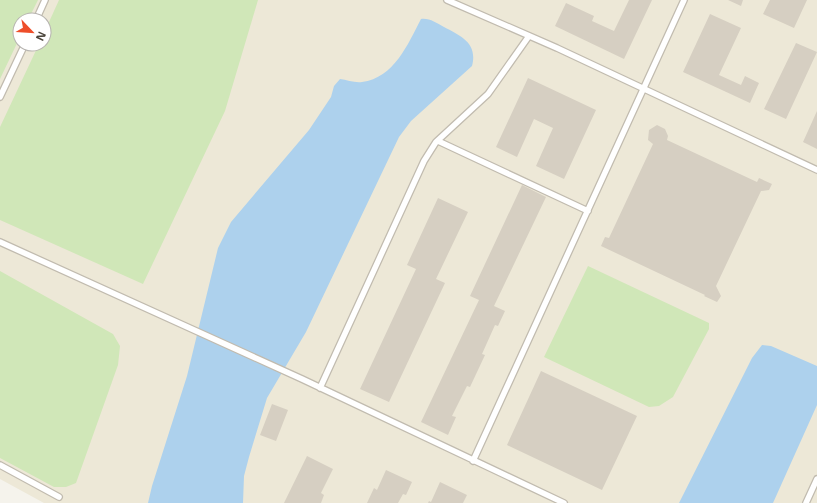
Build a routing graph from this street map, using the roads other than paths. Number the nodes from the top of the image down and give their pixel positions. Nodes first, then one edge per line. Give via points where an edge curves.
1 (45, 0) edge
2 (448, 0) edge
3 (684, 0) edge
4 (40, 12) edge
5 (529, 36) junction
6 (20, 52) edge
7 (643, 89) junction
8 (0, 97) edge
9 (438, 141) junction
10 (817, 170) edge
11 (588, 211) junction
12 (0, 242) edge
13 (320, 388) junction
14 (473, 461) junction
15 (0, 465) edge
16 (817, 479) edge
17 (59, 498) dead end
18 (564, 503) edge
19 (807, 503) edge

1 - 4 lane
2 - 5 lane
3 - 7 lane
5 - 7 lane
5 - 9 lane via 488,94
6 - 8 lane
7 - 10 lane
7 - 11 lane
9 - 11 lane
9 - 13 lane via 415,178
11 - 14 lane
12 - 13 lane
13 - 14 lane
14 - 18 lane
15 - 17 lane
16 - 19 lane

